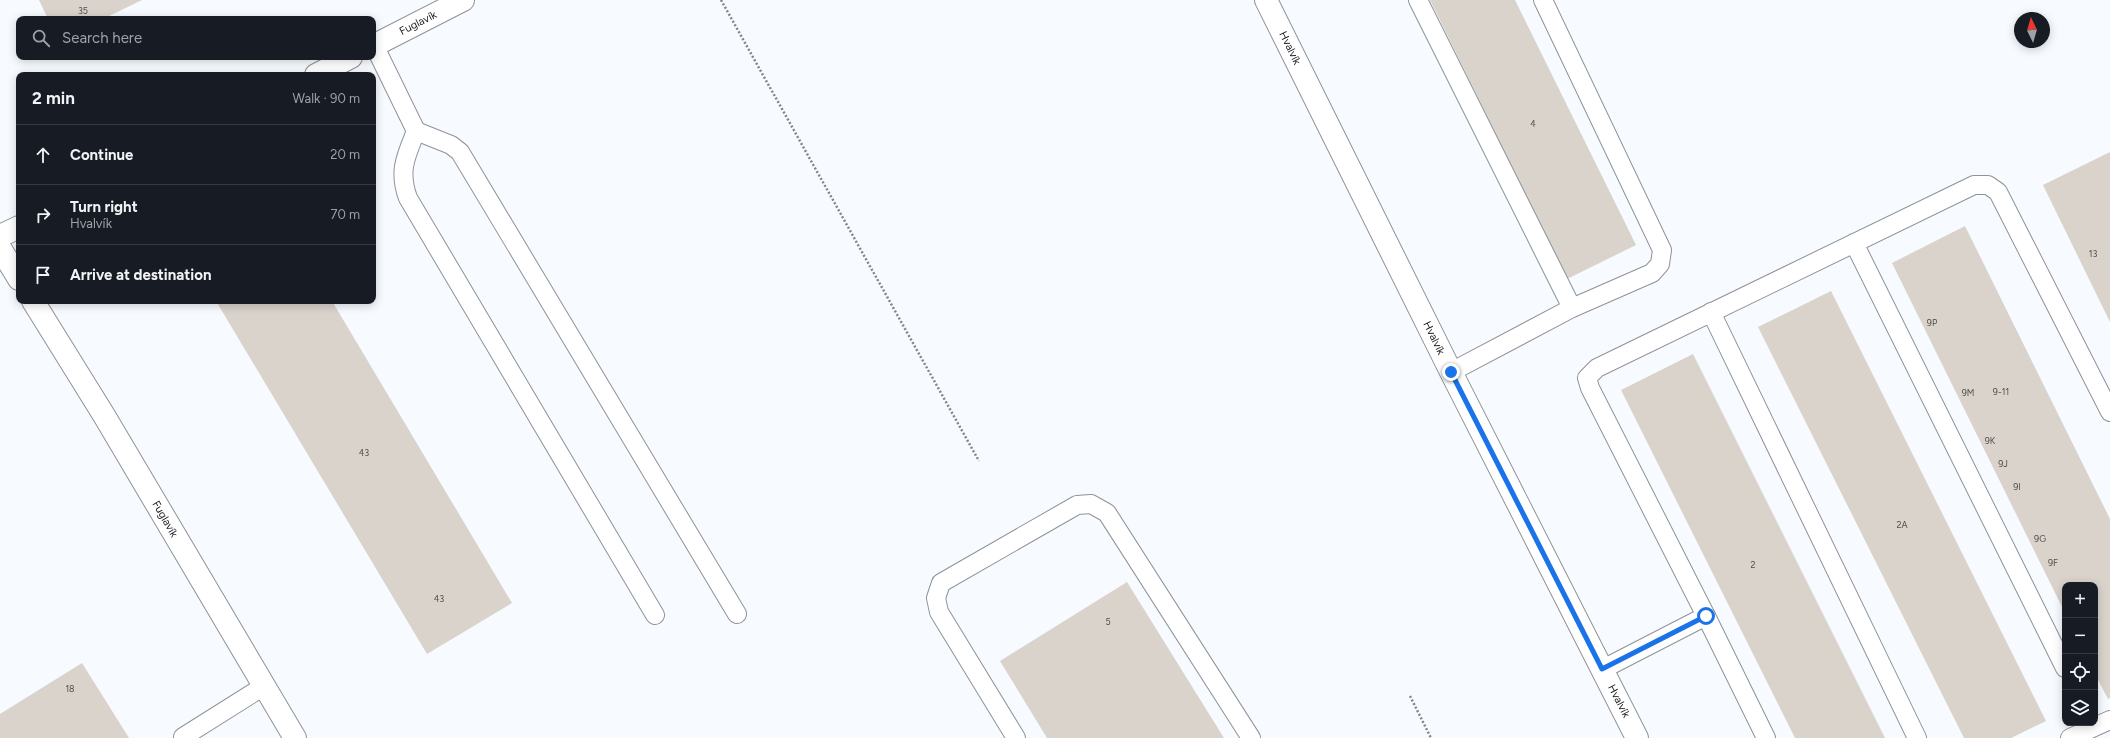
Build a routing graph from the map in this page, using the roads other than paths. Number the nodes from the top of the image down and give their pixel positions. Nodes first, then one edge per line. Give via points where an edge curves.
1 (463, 0) edge
2 (1266, 0) edge
3 (1418, 0) edge
4 (1543, 0) edge
5 (376, 44) edge
6 (376, 49) edge
7 (345, 60) edge
8 (322, 72) edge
9 (416, 131) junction
10 (16, 228) edge
11 (0, 236) edge
12 (1854, 243) junction
13 (0, 248) edge
14 (16, 273) edge
15 (35, 304) edge
16 (1572, 308) junction
17 (1711, 312) junction
18 (1451, 372) junction
19 (2110, 412) edge
20 (737, 614) dead end
21 (655, 615) dead end
22 (1706, 616) junction
23 (2062, 662) edge
24 (1602, 669) junction
25 (264, 686) junction
26 (2099, 723) edge
27 (183, 737) edge
28 (295, 738) edge
29 (1016, 738) edge
30 (1251, 738) edge
31 (1637, 738) edge
32 (1766, 738) edge
33 (1917, 738) edge
34 (2070, 738) edge

1 - 5 street, Fuglavík
2 - 18 street, Hvalvík
3 - 16 lane
4 - 16 lane via 1662,250 1660,264 1652,273
6 - 9 lane
7 - 8 street
9 - 20 lane via 451,145 460,152
9 - 21 lane via 403,161 404,186 408,198
10 - 11 street
12 - 17 lane
12 - 19 lane via 1974,185 1988,184 1998,192
12 - 23 lane
13 - 14 street
15 - 25 street, Fuglavík via 105,417
16 - 18 lane
17 - 22 lane via 1597,368 1587,378
17 - 33 lane
18 - 24 street, Hvalvík
22 - 24 lane
22 - 32 lane
24 - 31 street, Hvalvík
25 - 27 lane
25 - 28 street, Fuglavík
26 - 34 lane
29 - 30 lane via 939,612 936,598 941,582 1077,505 1091,504 1107,513

